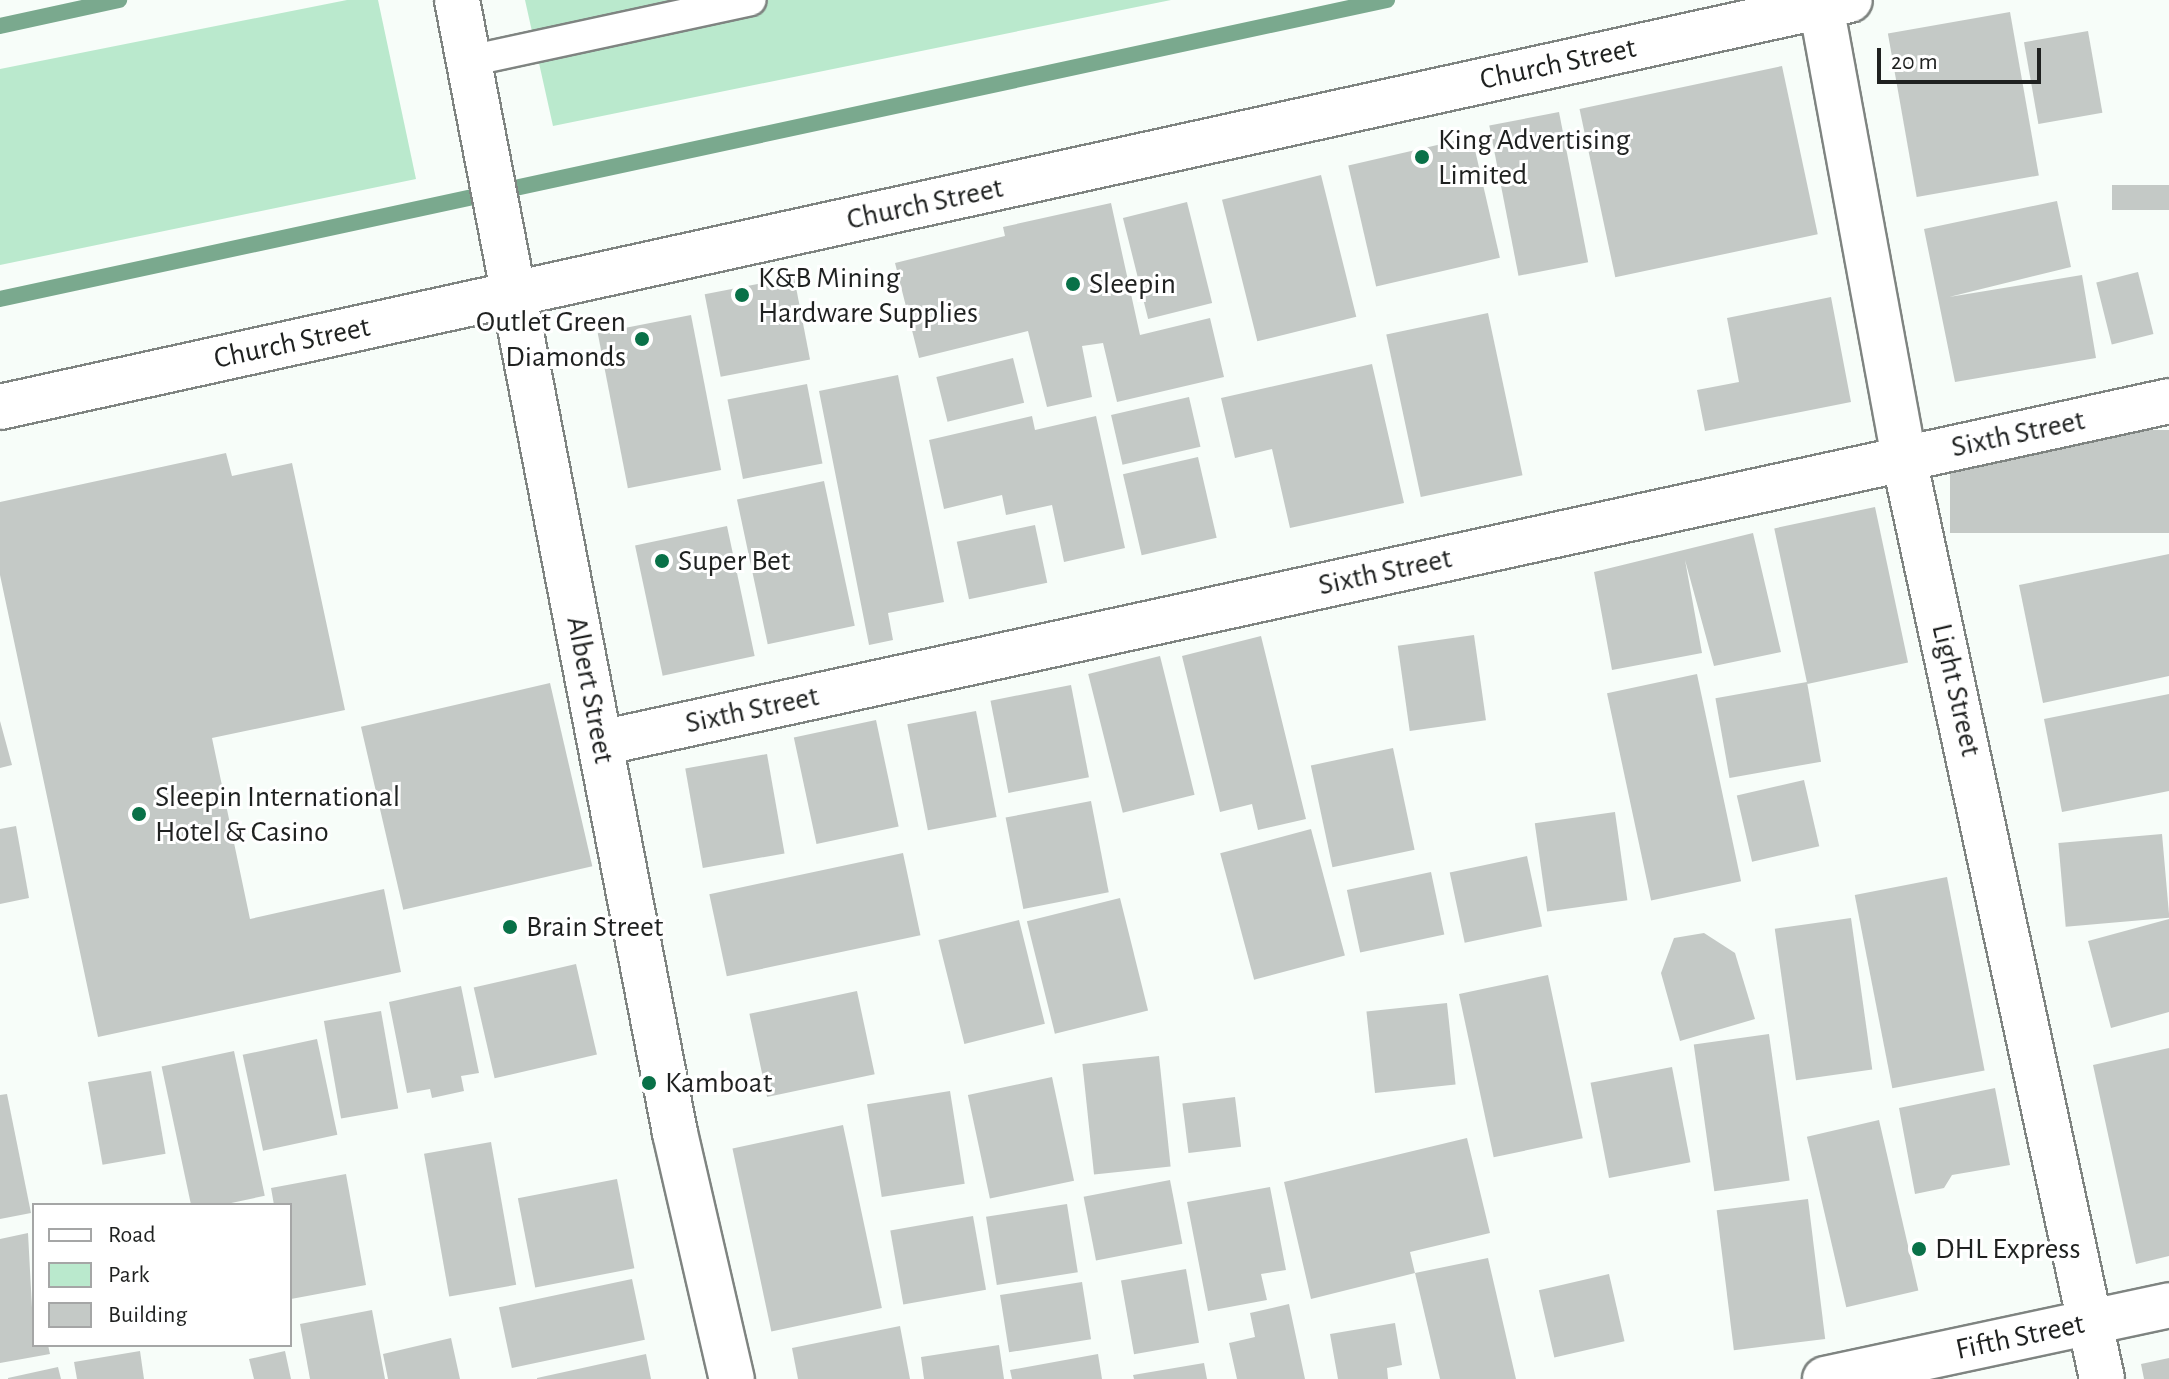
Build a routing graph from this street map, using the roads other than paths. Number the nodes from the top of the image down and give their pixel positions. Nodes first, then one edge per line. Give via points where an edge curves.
1 (457, 0) edge
2 (750, 0) edge
3 (1830, 2) edge
4 (469, 61) junction
5 (512, 294) junction
6 (2169, 401) edge
7 (0, 407) edge
8 (1904, 459) junction
9 (601, 743) junction
10 (2169, 1305) edge
11 (2090, 1322) junction
12 (732, 1379) edge
13 (1825, 1379) edge
14 (2102, 1379) edge

1 - 4 street, Albert Street
2 - 4 lane
3 - 5 street, Church Street
3 - 8 street, Light Street
4 - 5 street, Albert Street
5 - 7 street, Church Street
5 - 9 street, Albert Street
6 - 8 street, Sixth Street
8 - 9 street, Sixth Street
8 - 11 street, Light Street
9 - 12 street, Albert Street via 675,1133
10 - 11 street, Fifth Street
11 - 13 street, Fifth Street
11 - 14 street, Light Street

